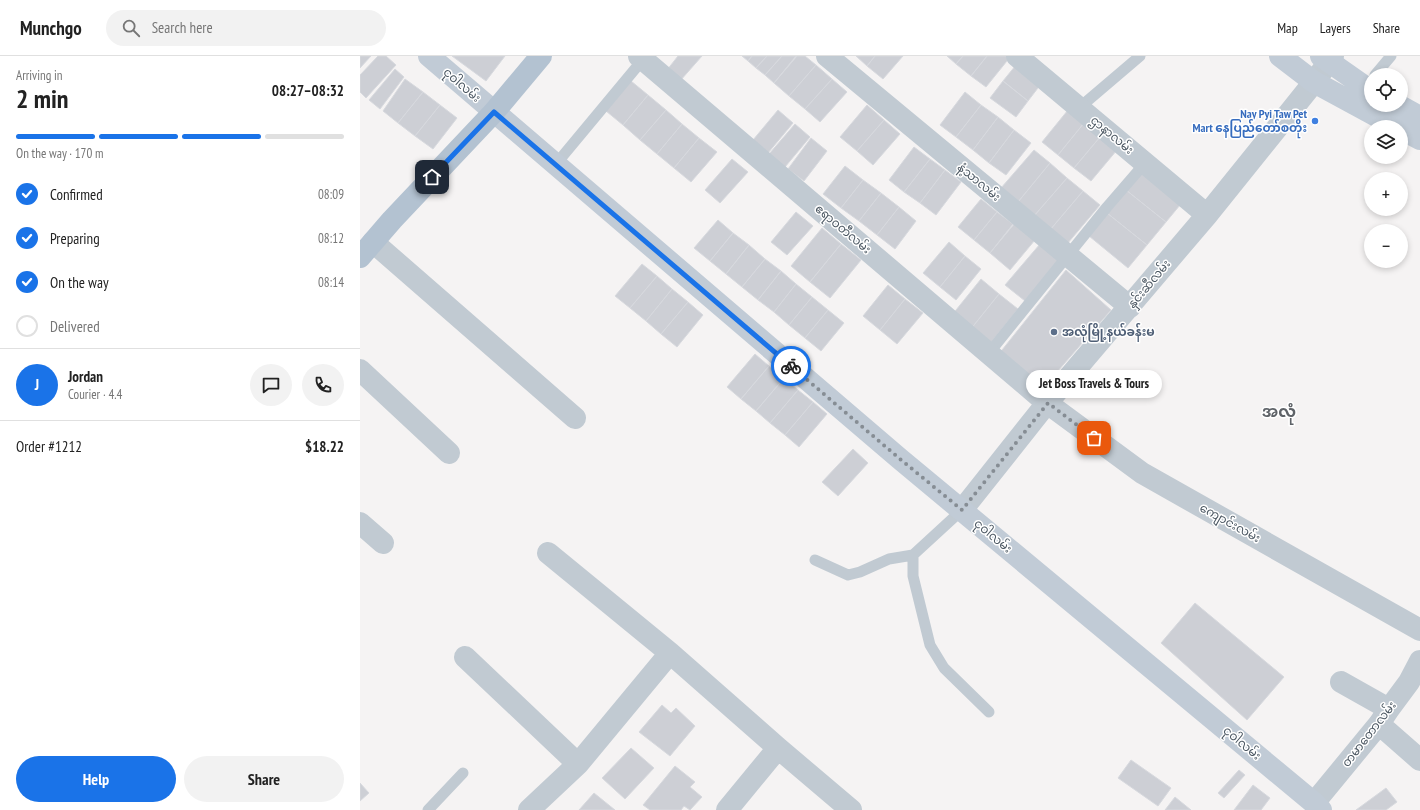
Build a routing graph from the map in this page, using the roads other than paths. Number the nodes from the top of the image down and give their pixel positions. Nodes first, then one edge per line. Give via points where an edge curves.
1 (429, 56) edge
2 (541, 56) edge
3 (827, 56) edge
4 (1017, 56) edge
5 (1140, 56) edge
6 (1280, 56) edge
7 (1391, 56) edge
8 (642, 57) edge
9 (1328, 58) edge
10 (1382, 68) edge
11 (1364, 79) edge
12 (1314, 82) junction
13 (1079, 108) junction
14 (1408, 110) edge
15 (494, 112) junction
16 (1420, 117) edge
17 (1383, 120) edge
18 (1408, 133) edge
19 (1420, 139) edge
20 (1145, 163) junction
21 (556, 164) junction
22 (1208, 215) junction
23 (364, 249) edge
24 (1068, 256) junction
25 (1130, 307) junction
26 (989, 353) junction
27 (360, 370) edge
28 (1048, 403) junction
29 (575, 418) dead end
30 (448, 454) dead end
31 (962, 510) junction
32 (360, 523) edge
33 (383, 543) dead end
34 (548, 553) dead end
35 (913, 554) junction
36 (815, 560) dead end
37 (1420, 630) edge
38 (670, 653) junction
39 (465, 657) dead end
40 (1420, 661) edge
41 (1341, 682) dead end
42 (989, 712) dead end
43 (1384, 717) junction
44 (778, 748) junction
45 (1420, 760) edge
46 (578, 764) junction
47 (463, 773) dead end
48 (1318, 806) edge
49 (428, 810) edge
50 (529, 810) edge
51 (727, 810) edge
52 (851, 810) edge

1 - 15 street, ငုဝါလမ်း
2 - 15 main road
3 - 24 street, နံ့သာလမ်း
4 - 13 street, ဌာနာလမ်း
5 - 13 lane
6 - 12 street
7 - 10 lane
8 - 21 lane
8 - 26 street, ဧရာဝတီလမ်း
9 - 11 street
9 - 12 street, နှင်းဆီလမ်း
12 - 17 street
12 - 22 street, နှင်းဆီလမ်း
13 - 20 street, ဌာနာလမ်း
14 - 16 street
15 - 21 street, ငုဝါလမ်း
15 - 23 main road
18 - 19 street
20 - 22 street, ဌာနာလမ်း
20 - 24 lane
21 - 31 street, ငုဝါလမ်း
22 - 25 street, နှင်းဆီလမ်း
23 - 29 street
24 - 25 street, နံ့သာလမ်း
24 - 26 lane
25 - 28 street, နှင်းဆီလမ်း
26 - 28 street, ဧရာဝတီလမ်း
27 - 30 street
28 - 31 street, နှင်းဆီလမ်း
28 - 37 street, ကျောင်းလမ်း via 1142,473
31 - 35 lane
31 - 48 street, ငုဝါလမ်း
32 - 33 street
34 - 38 street
35 - 36 lane via 888,559 848,576
35 - 42 lane via 913,576 930,645 944,668
38 - 44 street
38 - 46 street
39 - 46 street
40 - 43 street, တမာတောလမ်း via 1409,682
41 - 43 street
43 - 45 street
43 - 48 street, တမာတောလမ်း
44 - 51 street
44 - 52 street
46 - 50 street
47 - 49 lane

